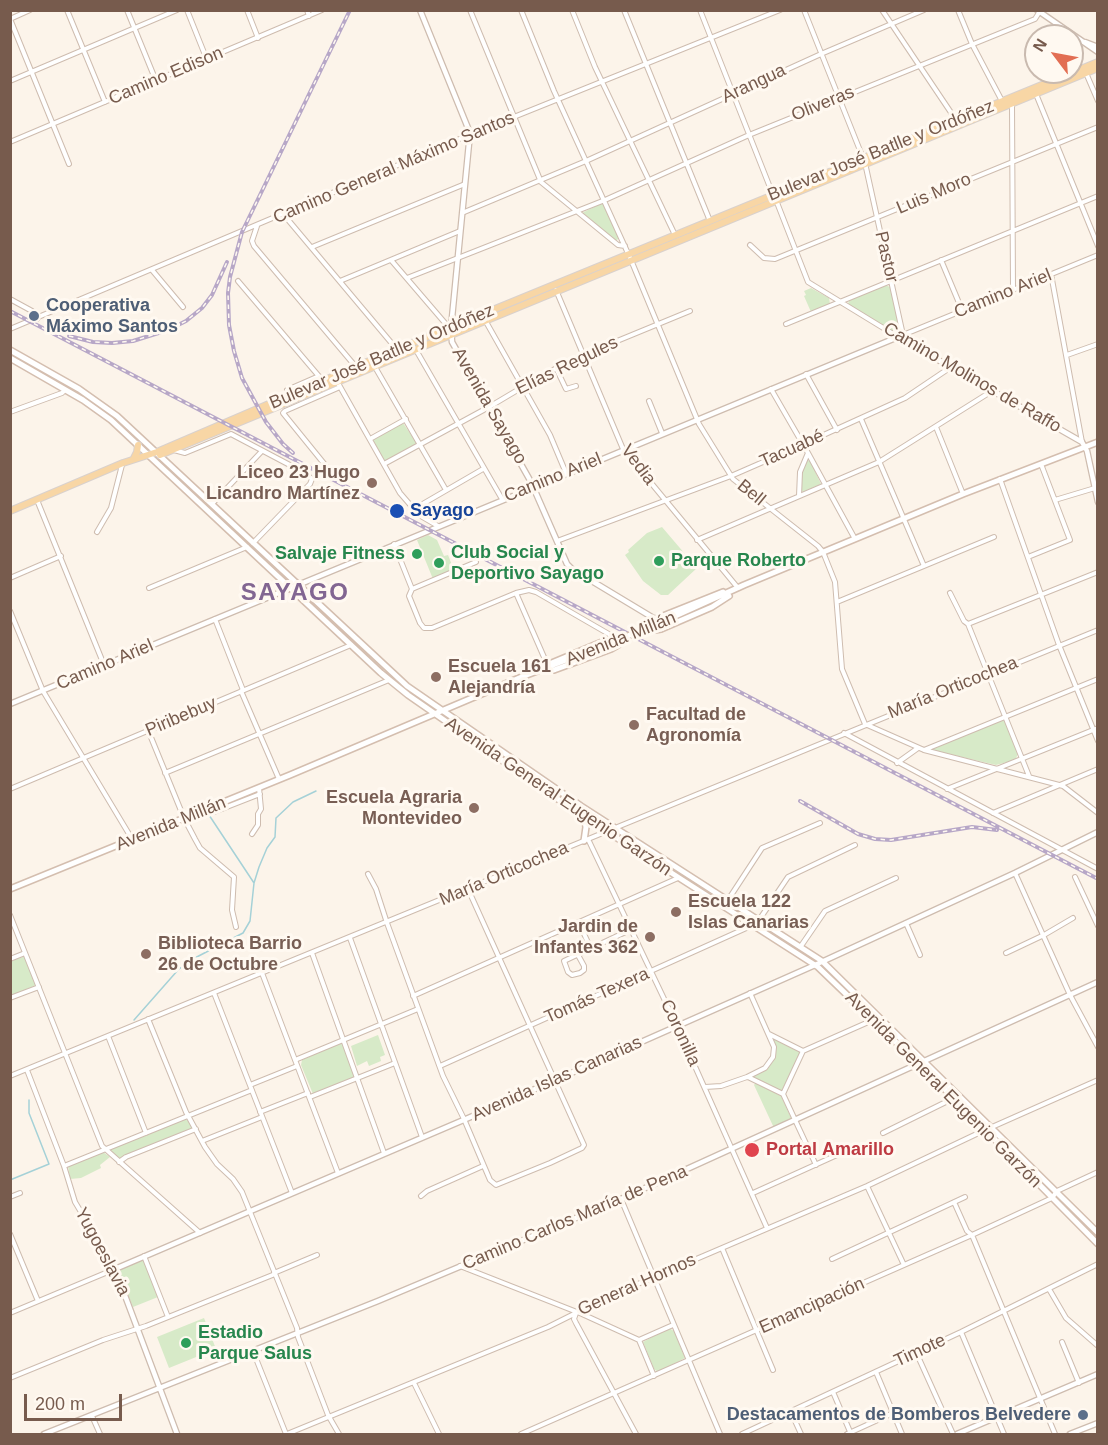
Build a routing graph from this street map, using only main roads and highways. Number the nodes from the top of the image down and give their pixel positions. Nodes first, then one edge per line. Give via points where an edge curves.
1 (1098, 62) edge
2 (1098, 68) edge
3 (864, 161) junction
4 (774, 197) junction
5 (665, 242) junction
6 (630, 257) junction
7 (449, 329) junction
8 (10, 350) edge
9 (10, 358) edge
10 (322, 381) junction
11 (337, 382) junction
12 (1098, 442) edge
13 (138, 445) junction
14 (159, 453) junction
15 (150, 456) junction
16 (134, 458) junction
17 (99, 474) junction
18 (10, 511) edge
19 (740, 587) junction
20 (546, 666) junction
21 (443, 711) junction
22 (435, 715) junction
23 (584, 817) junction
24 (586, 840) road end
25 (10, 889) edge
26 (1098, 1233) edge
27 (1098, 1244) edge

1 - 3 main road, Bulevar José Batlle y Ordóñez
2 - 3 main road, Bulevar José Batlle y Ordóñez
3 - 4 main road, Bulevar José Batlle y Ordóñez
4 - 5 main road, Bulevar José Batlle y Ordóñez
4 - 5 main road, Bulevar José Batlle y Ordóñez
5 - 6 main road, Bulevar José Batlle y Ordóñez
6 - 7 main road, Bulevar José Batlle y Ordóñez
6 - 7 main road, Bulevar José Batlle y Ordóñez via 485,320
7 - 11 main road, Bulevar José Batlle y Ordóñez via 416,350
7 - 11 main road, Bulevar José Batlle y Ordóñez via 356,367
8 - 14 main road, Avenida General Eugenio Garzón via 88,395
9 - 13 main road, Avenida General Eugenio Garzón via 100,412
10 - 11 main road, Bulevar José Batlle y Ordóñez
10 - 14 main road, Bulevar José Batlle y Ordóñez
10 - 14 main road, Bulevar José Batlle y Ordóñez via 174,450
12 - 19 main road, Avenida Millán via 1084,444
13 - 15 main road, Avenida General Eugenio Garzón
13 - 16 main road
14 - 15 main road, Bulevar José Batlle y Ordóñez
14 - 21 main road, Avenida General Eugenio Garzón via 394,675
15 - 16 main road, Bulevar José Batlle y Ordóñez
15 - 17 main road, Bulevar José Batlle y Ordóñez
15 - 22 main road, Avenida General Eugenio Garzón via 389,680
16 - 17 main road, Bulevar José Batlle y Ordóñez
17 - 18 main road, Bulevar José Batlle y Ordóñez
19 - 19 main road via 651,618 654,629 712,607
19 - 20 main road, Avenida Millán, bridge
20 - 20 main road via 554,670 611,649 619,644 619,639 614,637
20 - 21 main road, Avenida Millán
21 - 22 main road, Avenida Millán
21 - 26 main road, Avenida General Eugenio Garzón via 581,806 822,961
22 - 23 main road, Avenida General Eugenio Garzón
22 - 25 main road, Avenida Millán via 259,791
23 - 24 main road
23 - 27 main road, Avenida General Eugenio Garzón via 815,965

